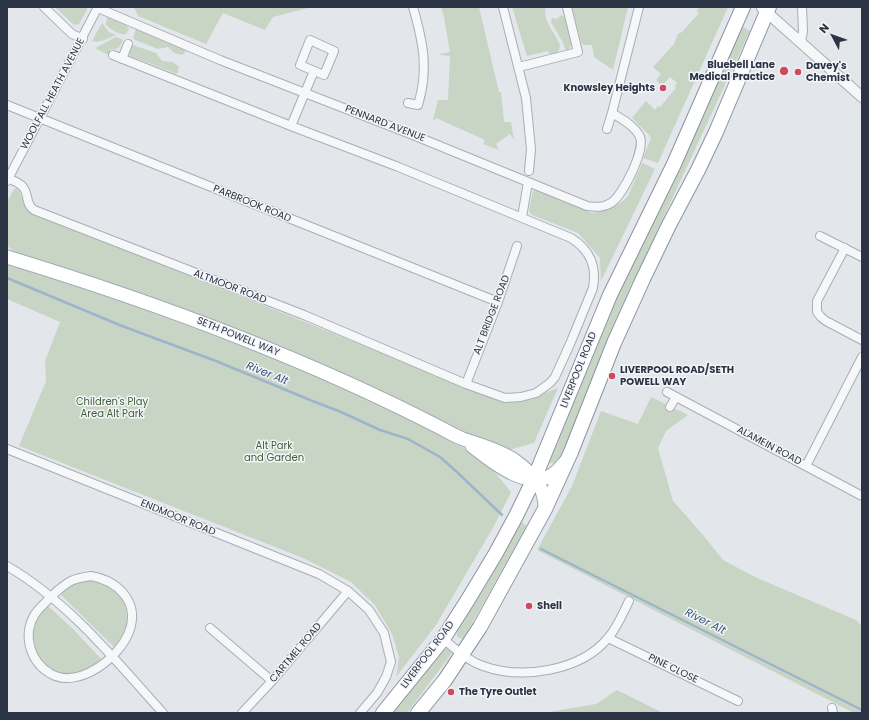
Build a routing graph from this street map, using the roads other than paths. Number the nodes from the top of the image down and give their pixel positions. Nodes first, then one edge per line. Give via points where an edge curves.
1 (44, 7) edge
2 (414, 7) edge
3 (503, 7) edge
4 (567, 7) edge
5 (639, 7) edge
6 (743, 7) edge
7 (802, 7) edge
8 (98, 8) edge
9 (766, 9) edge
10 (82, 39) junction
11 (801, 42) junction
12 (128, 44) dead end
13 (112, 55) dead end
14 (122, 59) junction
15 (519, 67) junction
16 (314, 71) junction
17 (304, 93) junction
18 (862, 97) edge
19 (408, 103) dead end
20 (7, 105) edge
21 (612, 113) junction
22 (40, 118) junction
23 (291, 126) junction
24 (607, 129) dead end
25 (529, 171) dead end
26 (7, 180) edge
27 (528, 182) junction
28 (522, 218) junction
29 (820, 236) dead end
30 (517, 246) dead end
31 (845, 248) junction
32 (7, 257) edge
33 (862, 257) edge
34 (498, 302) junction
35 (862, 340) edge
36 (862, 357) edge
37 (466, 384) junction
38 (667, 392) dead end
39 (676, 397) junction
40 (670, 407) dead end
41 (7, 449) edge
42 (568, 458) junction
43 (806, 466) junction
44 (534, 479) junction
45 (862, 496) edge
46 (545, 509) junction
47 (7, 566) edge
48 (348, 591) junction
49 (50, 597) junction
50 (630, 601) dead end
51 (210, 628) dead end
52 (608, 638) junction
53 (443, 639) junction
54 (462, 655) junction
55 (111, 657) junction
56 (272, 681) junction
57 (738, 701) dead end
58 (164, 713) edge
59 (242, 713) edge
60 (360, 713) edge
61 (383, 713) edge
62 (418, 713) edge

1 - 10 street via 72,34
2 - 19 street via 422,40 424,64 418,105
3 - 15 street
4 - 15 street via 578,52
5 - 21 street
6 - 44 highway, LIVERPOOL ROAD via 674,164 610,295
7 - 11 street
8 - 10 street, WOOLFALL HEATH AVENUE
8 - 17 street, PENNARD AVENUE
9 - 11 street
9 - 42 highway via 698,170 628,313
10 - 22 street, WOOLFALL HEATH AVENUE
11 - 18 street
12 - 14 street
13 - 14 street
14 - 23 street
15 - 25 street via 530,127
16 - 16 street via 324,75 334,51 310,40 300,65
16 - 17 street
17 - 23 street
17 - 27 street, PENNARD AVENUE
20 - 22 street, PARBROOK ROAD
21 - 24 street
21 - 27 street, PENNARD AVENUE via 629,123 641,139 640,152 624,189 614,200 602,206 587,206
22 - 26 street, WOOLFALL HEATH AVENUE
22 - 34 street, PARBROOK ROAD
23 - 28 street
26 - 37 street, ALTMOOR ROAD via 24,188 28,204 34,210 304,315
27 - 28 street
28 - 37 street, LIVERPOOL ROAD via 571,238 582,246 593,263 593,288 560,369 543,388 528,396 505,398
29 - 31 street
30 - 34 street, ALT BRIDGE ROAD
31 - 33 street
31 - 35 street via 816,304 819,315 826,321
32 - 44 main road, SETH POWELL WAY via 133,297 271,350 407,410 461,438 508,471
34 - 37 street, ALT BRIDGE ROAD
36 - 43 street
38 - 39 street, ALAMEIN ROAD
39 - 40 street
39 - 43 street, ALAMEIN ROAD
41 - 48 street, ENDMOOR ROAD via 319,574
42 - 44 main road via 551,475
42 - 46 highway
43 - 45 street, ALAMEIN ROAD
44 - 46 main road via 544,495
44 - 53 highway, LIVERPOOL ROAD via 496,553
46 - 54 highway
47 - 49 street
48 - 56 street, CARTMEL ROAD
48 - 60 street, LIVERPOOL ROAD via 369,610 384,633 391,662 377,693
49 - 55 street
49 - 55 street via 64,585 91,576 116,585 127,598 131,624 125,640
49 - 55 street via 36,613 29,632 32,655 45,670 54,675 74,677 94,670
50 - 52 street
51 - 56 street
52 - 54 street via 595,651 568,665 532,673 496,670
52 - 57 street, PINE CLOSE
53 - 54 street
53 - 61 highway, LIVERPOOL ROAD
54 - 62 highway
55 - 58 street
56 - 59 street, CARTMEL ROAD

